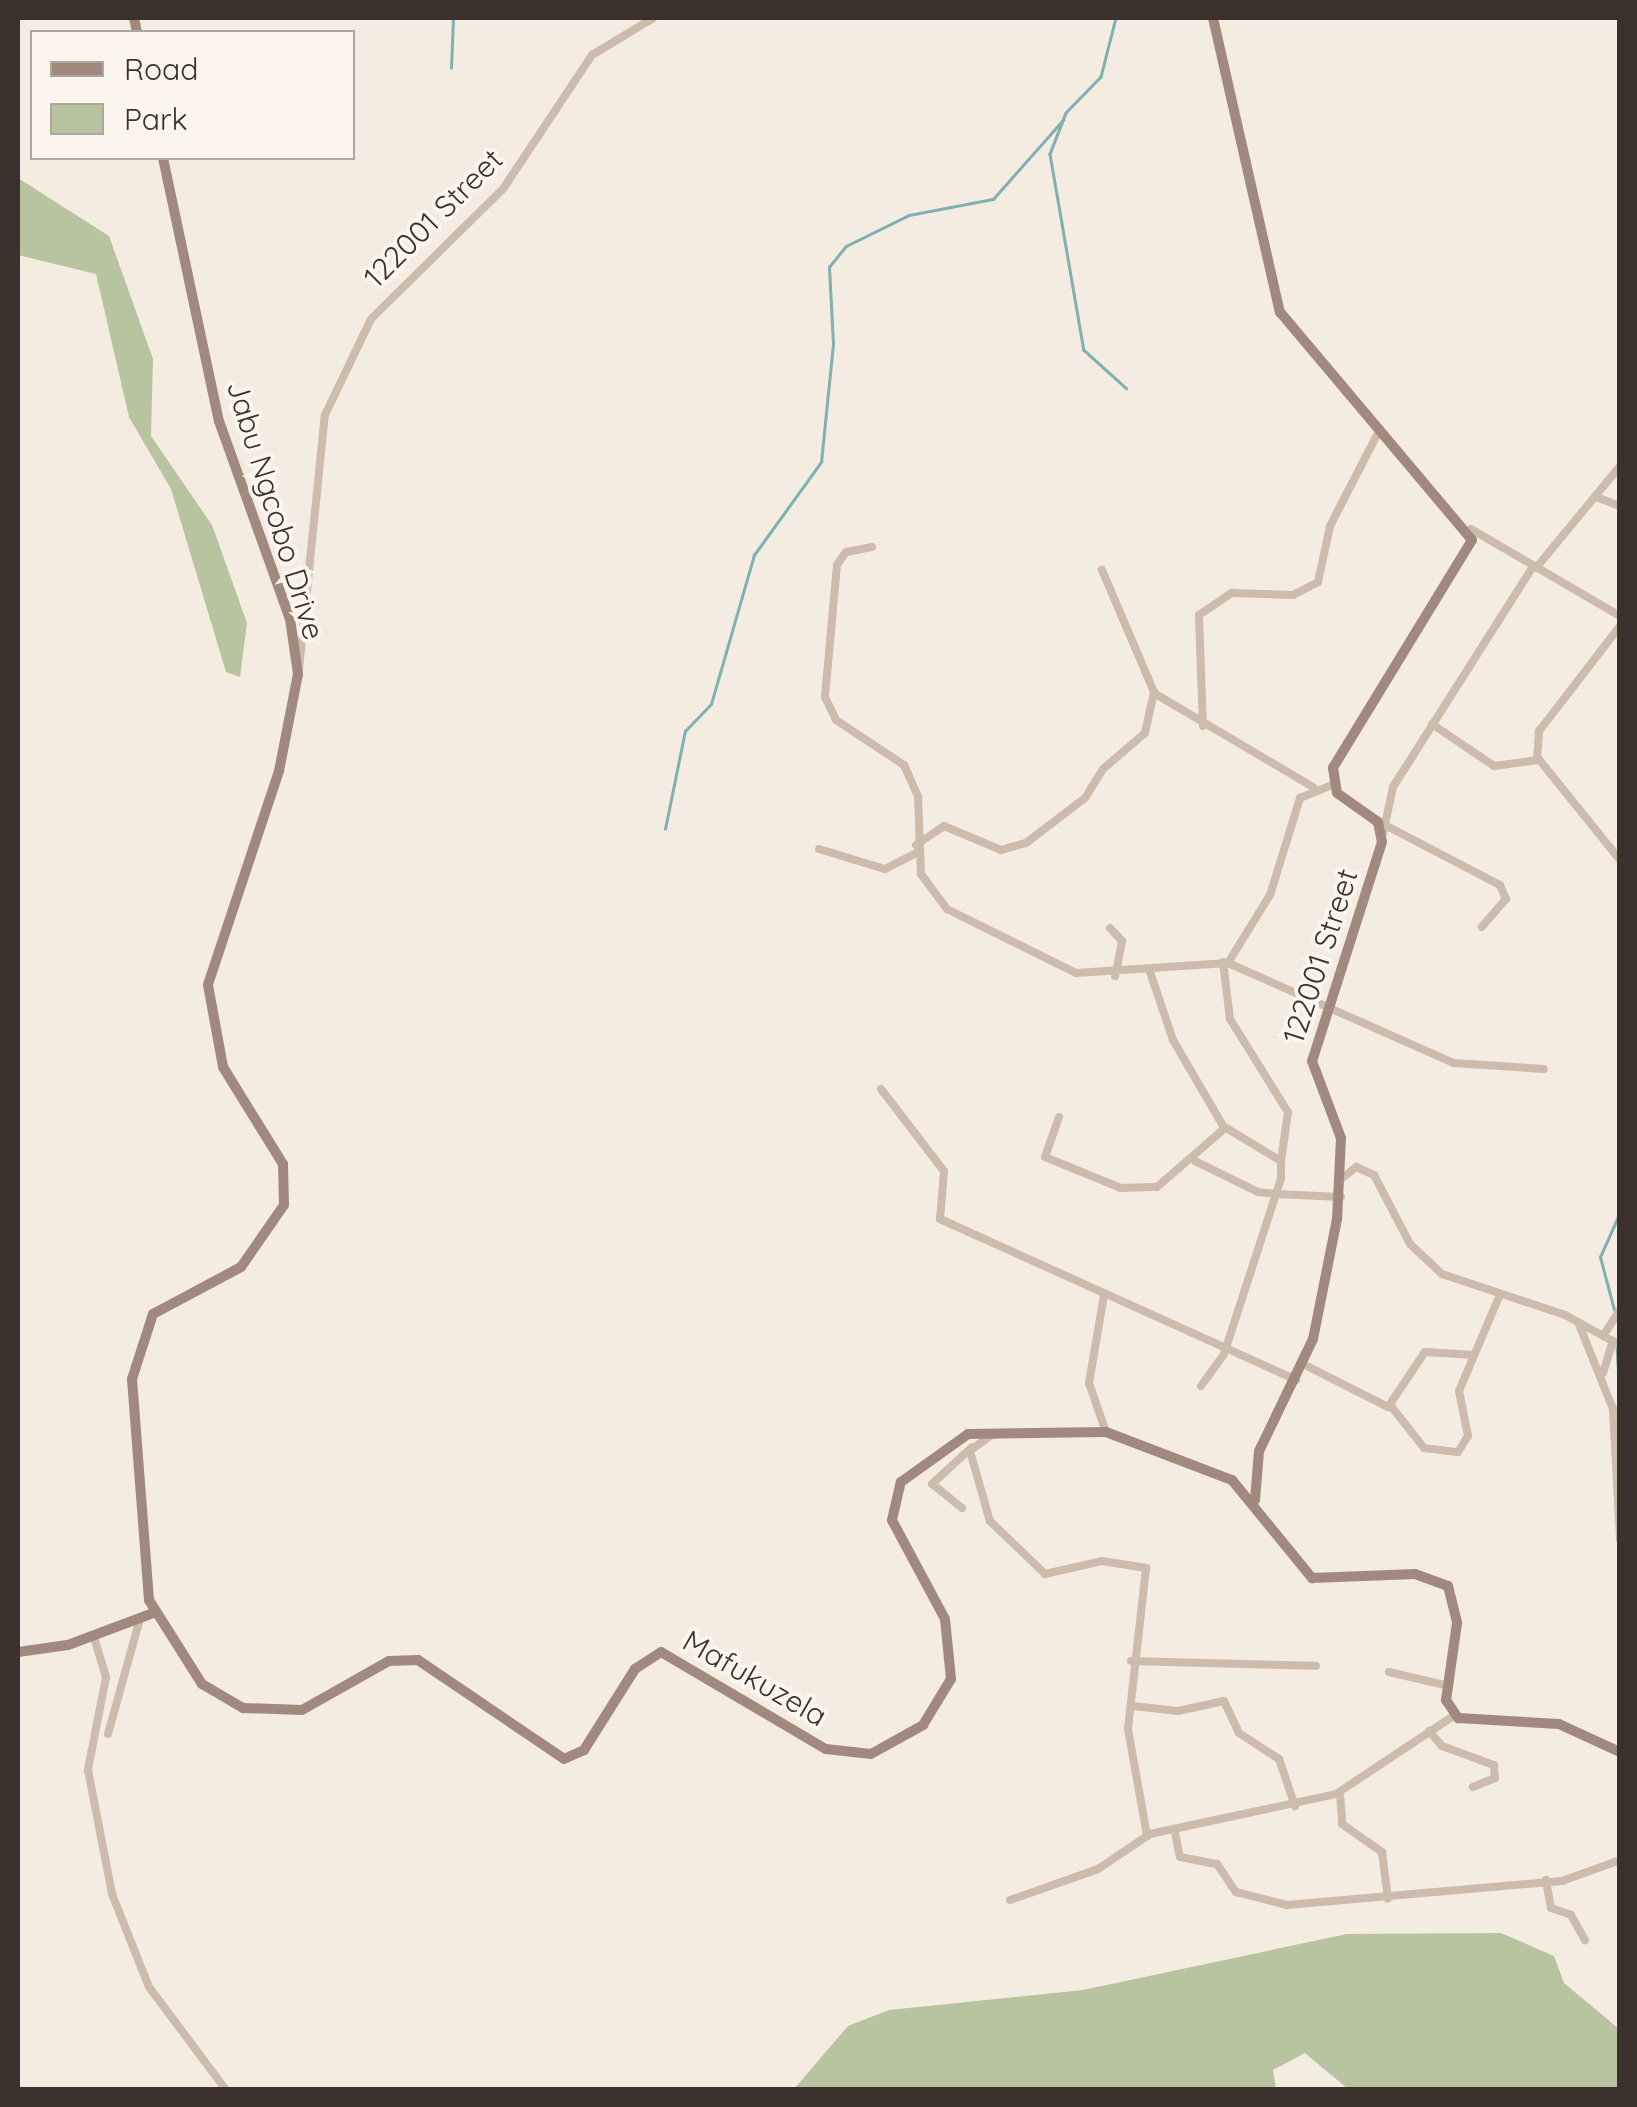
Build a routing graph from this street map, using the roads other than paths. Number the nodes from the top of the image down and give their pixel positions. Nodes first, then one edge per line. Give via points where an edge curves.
1 (653, 18) edge
2 (1213, 18) edge
3 (163, 160) edge
4 (1380, 429) junction
5 (1620, 466) edge
6 (1596, 497) junction
7 (1620, 506) edge
8 (1471, 529) junction
9 (872, 547) dead end
10 (1535, 567) junction
11 (1102, 570) dead end
12 (286, 606) junction
13 (305, 607) junction
14 (1620, 616) edge
15 (1620, 626) edge
16 (298, 674) junction
17 (1154, 694) junction
18 (1432, 724) junction
19 (1203, 726) junction
20 (1539, 760) junction
21 (1333, 786) junction
22 (1313, 787) junction
23 (1384, 830) junction
24 (916, 849) junction
25 (819, 850) dead end
26 (1620, 860) edge
27 (1482, 927) dead end
28 (1110, 928) dead end
29 (1225, 962) junction
30 (1150, 972) junction
31 (1115, 976) junction
32 (1328, 1012) junction
33 (1544, 1069) dead end
34 (881, 1089) dead end
35 (1059, 1117) dead end
36 (1224, 1128) junction
37 (1195, 1161) junction
38 (1281, 1162) junction
39 (1340, 1180) junction
40 (1276, 1194) junction
41 (1341, 1196) junction
42 (1104, 1295) junction
43 (1498, 1299) junction
44 (1620, 1310) edge
45 (1577, 1322) junction
46 (1603, 1336) junction
47 (1616, 1343) edge
48 (1224, 1354) junction
49 (1474, 1355) junction
50 (1304, 1364) junction
51 (1603, 1373) junction
52 (1296, 1380) junction
53 (1201, 1386) dead end
54 (1392, 1406) junction
55 (997, 1432) junction
56 (1106, 1432) junction
57 (972, 1447) junction
58 (1255, 1500) junction
59 (962, 1508) dead end
60 (1620, 1540) edge
61 (153, 1613) junction
62 (140, 1619) junction
63 (94, 1637) junction
64 (18, 1652) edge
65 (1131, 1662) junction
66 (1316, 1666) dead end
67 (1389, 1672) dead end
68 (1448, 1686) junction
69 (1133, 1706) junction
70 (1455, 1715) junction
71 (1429, 1731) junction
72 (108, 1734) dead end
73 (1620, 1752) edge
74 (1474, 1787) dead end
75 (1340, 1792) junction
76 (1295, 1806) junction
77 (1175, 1832) junction
78 (1146, 1836) junction
79 (1620, 1860) edge
80 (1546, 1880) junction
81 (1388, 1899) junction
82 (1010, 1900) dead end
83 (1586, 1940) dead end
84 (226, 2090) edge

1 - 13 street, 122001 Street via 592,55 503,188 371,318 324,415
2 - 4 main road via 1280,312
3 - 12 main road, Jabu Ngcobo Drive via 218,421
4 - 8 main road
4 - 19 street via 1330,526 1313,586 1279,596 1232,593 1199,615
5 - 6 street
6 - 7 street
6 - 10 street
8 - 10 street
8 - 21 main road via 1469,550 1339,754
9 - 24 street via 846,552 837,565 824,687 836,720 904,766 918,797
10 - 14 street
10 - 18 street
11 - 17 street
12 - 13 street
12 - 16 main road, Jabu Ngcobo Drive
13 - 16 street, 122001 Street
15 - 20 street via 1539,732
16 - 61 main road, Jabu Ngcobo Drive via 279,772 208,985 223,1067 278,1155 286,1194 254,1255 162,1306 138,1340 132,1429
17 - 19 street
17 - 24 street via 1145,733 1033,840 1000,850 944,826
18 - 20 street via 1494,766
18 - 23 street via 1393,787
19 - 22 street
20 - 26 street
21 - 22 street
21 - 23 main road, 122001 Street
22 - 29 street via 1300,798 1270,895
23 - 27 street via 1500,885 1506,899
23 - 32 main road, 122001 Street
24 - 25 street via 885,869
24 - 31 street via 926,888 948,910 1057,966
28 - 31 street via 1122,941
29 - 30 street
29 - 32 street
29 - 38 street via 1225,1007 1288,1112
30 - 31 street
30 - 36 street via 1173,1040
32 - 33 street via 1471,1068
32 - 39 main road, 122001 Street via 1312,1070 1341,1138
34 - 42 street via 944,1171 940,1220
35 - 37 street via 1045,1157 1109,1187 1153,1188
36 - 37 street
36 - 38 street
37 - 40 street via 1232,1184
38 - 40 street
39 - 41 main road, 122001 Street
39 - 43 street via 1367,1169 1420,1256
40 - 41 street
40 - 48 street
41 - 50 main road, 122001 Street
42 - 48 street
42 - 56 street via 1090,1383
43 - 45 street
43 - 49 street
44 - 46 street
45 - 46 street
45 - 51 street
46 - 47 street
47 - 51 street
48 - 52 street
48 - 53 street
49 - 54 street via 1425,1352
49 - 54 street via 1458,1399 1467,1442 1452,1456 1424,1448
50 - 52 main road, 122001 Street
50 - 54 street
51 - 60 street via 1616,1426
52 - 58 main road, 122001 Street via 1258,1451
55 - 56 main road, Mafukuzela
55 - 57 street
55 - 61 main road, Mafukuzela via 942,1446 895,1494 899,1541 944,1620 951,1679 923,1725 871,1754 826,1749 662,1652 635,1669 584,1750 564,1759 449,1676 409,1659 377,1666 314,1706 242,1708 202,1684
56 - 58 main road, Mafukuzela via 1221,1474
57 - 59 street via 932,1484
57 - 65 street via 990,1522 1045,1574 1102,1561 1146,1568
58 - 68 main road, Mafukuzela via 1292,1563 1312,1578 1416,1574 1448,1586 1457,1606
61 - 62 main road
62 - 63 main road
62 - 72 street
63 - 64 main road
63 - 84 street via 106,1677 88,1770 112,1894 149,1987
65 - 66 street
65 - 69 street
67 - 68 street
68 - 70 main road, Mafukuzela
69 - 76 street via 1178,1711 1224,1700 1239,1733 1279,1759
69 - 78 street via 1128,1747
70 - 71 street
70 - 73 main road via 1558,1724
71 - 74 street via 1442,1746 1494,1765 1495,1778
71 - 75 street
75 - 76 street
75 - 81 street via 1348,1832 1382,1852
76 - 77 street
77 - 78 street
77 - 81 street via 1180,1857 1217,1864 1233,1890 1269,1904
78 - 82 street via 1098,1869
79 - 80 street
80 - 81 street
80 - 83 street via 1551,1908 1571,1915

